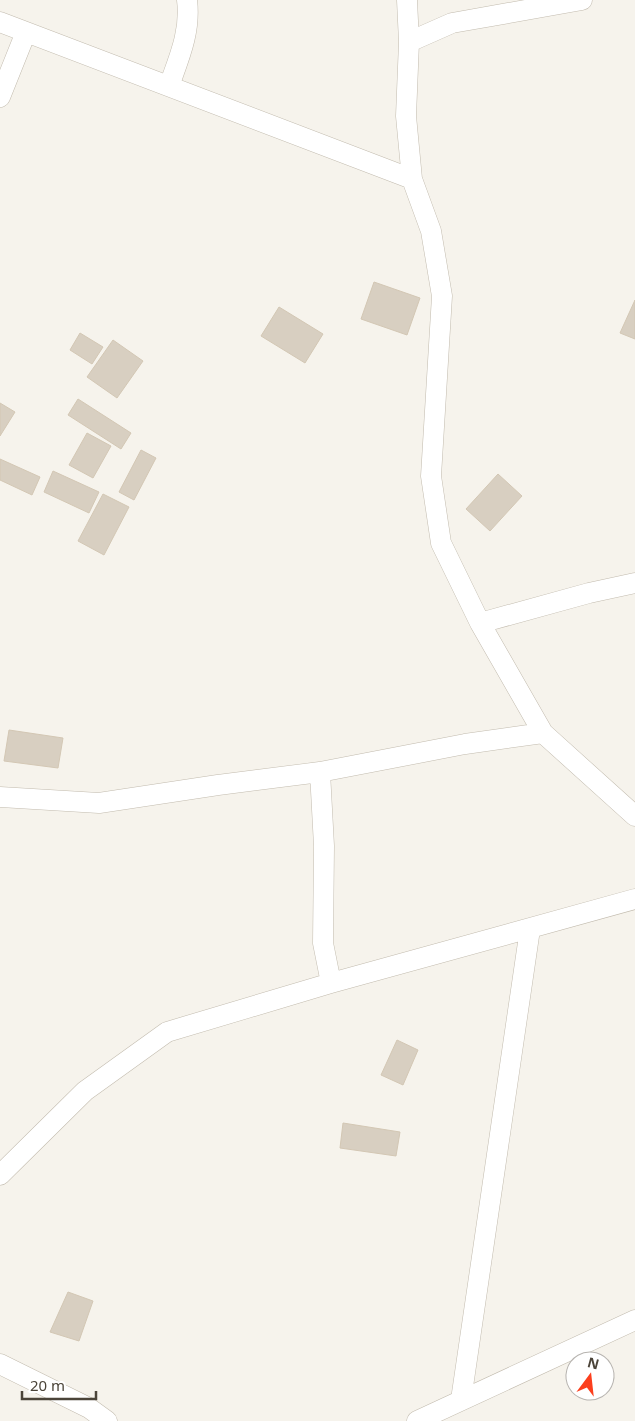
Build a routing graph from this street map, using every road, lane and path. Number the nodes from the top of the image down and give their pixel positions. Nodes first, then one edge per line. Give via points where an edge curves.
1 (187, 0) edge
2 (407, 0) edge
3 (582, 0) edge
4 (0, 22) edge
5 (26, 32) junction
6 (409, 42) junction
7 (168, 86) junction
8 (0, 97) edge
9 (412, 179) junction
10 (635, 583) edge
11 (480, 622) junction
12 (544, 733) junction
13 (320, 772) junction
14 (0, 796) edge
15 (635, 816) edge
16 (635, 899) edge
17 (530, 928) junction
18 (331, 983) junction
19 (0, 1175) edge
20 (635, 1320) edge
21 (0, 1364) edge
22 (461, 1400) junction
23 (107, 1421) edge
24 (417, 1421) edge

1 - 7 street via 186,40
2 - 6 street
3 - 6 street via 452,23
4 - 5 street
5 - 7 street
5 - 8 street
6 - 9 street via 406,116
7 - 9 street
9 - 11 street via 431,231 442,296 431,476 441,543
10 - 11 street
11 - 12 street
12 - 13 street via 465,744
12 - 15 street
13 - 14 street via 100,803
13 - 18 street via 324,846 323,943
16 - 17 street
17 - 18 street
17 - 22 street
18 - 19 street via 167,1032 84,1091
20 - 22 street
21 - 23 street via 89,1408
22 - 24 street

